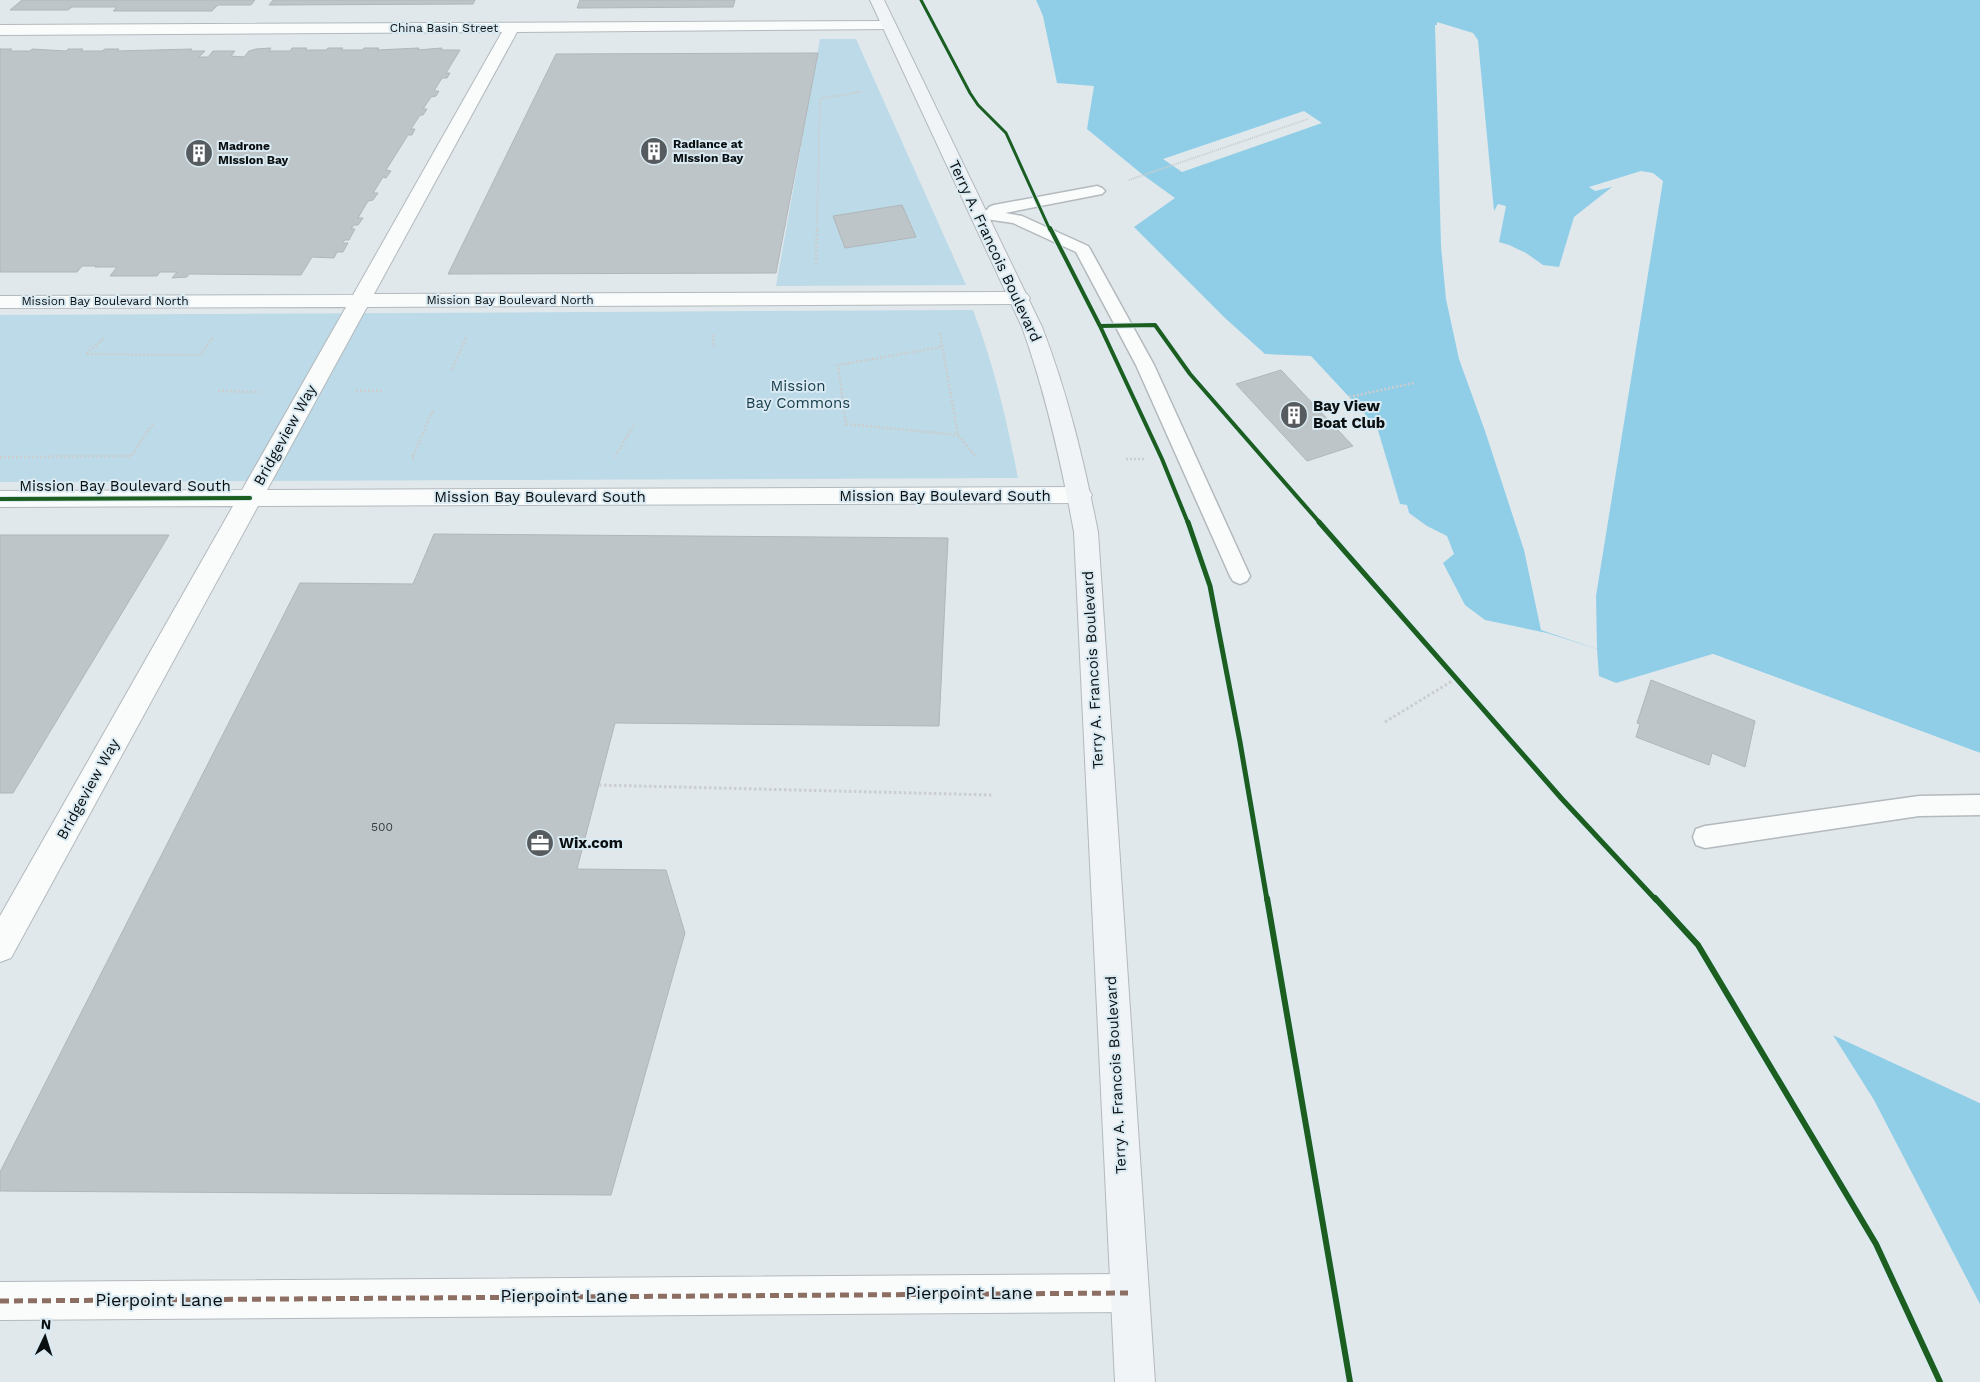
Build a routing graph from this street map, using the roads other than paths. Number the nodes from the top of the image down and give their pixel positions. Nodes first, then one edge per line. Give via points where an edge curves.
1 (876, 0) edge
2 (888, 26) junction
3 (512, 28) junction
4 (0, 30) edge
5 (1097, 191) dead end
6 (979, 213) junction
7 (1020, 298) junction
8 (360, 300) junction
9 (0, 302) edge
10 (1080, 496) junction
11 (250, 498) junction
12 (0, 499) edge
13 (1240, 576) dead end
14 (1980, 805) edge
15 (1705, 837) dead end
16 (0, 947) edge
17 (1128, 1292) junction
18 (0, 1301) edge
19 (1135, 1382) edge

1 - 2 street, Terry A. Francois Boulevard
2 - 3 street, China Basin Street
2 - 6 street, Terry A. Francois Boulevard
3 - 4 street, China Basin Street
3 - 8 street, Bridgeview Way
5 - 6 lane
6 - 7 street, Terry A. Francois Boulevard
6 - 13 lane via 1018,219 1082,249 1145,365
7 - 8 street, Mission Bay Boulevard North
7 - 10 street, Terry A. Francois Boulevard via 1046,365
8 - 9 street, Mission Bay Boulevard North
8 - 11 street, Bridgeview Way
10 - 11 street, Mission Bay Boulevard South
10 - 17 street, Terry A. Francois Boulevard via 1086,542
11 - 12 street, Mission Bay Boulevard South
11 - 16 street, Bridgeview Way
14 - 15 lane via 1919,806
17 - 18 street, Pierpoint Lane
17 - 19 street, Terry A. Francois Boulevard

